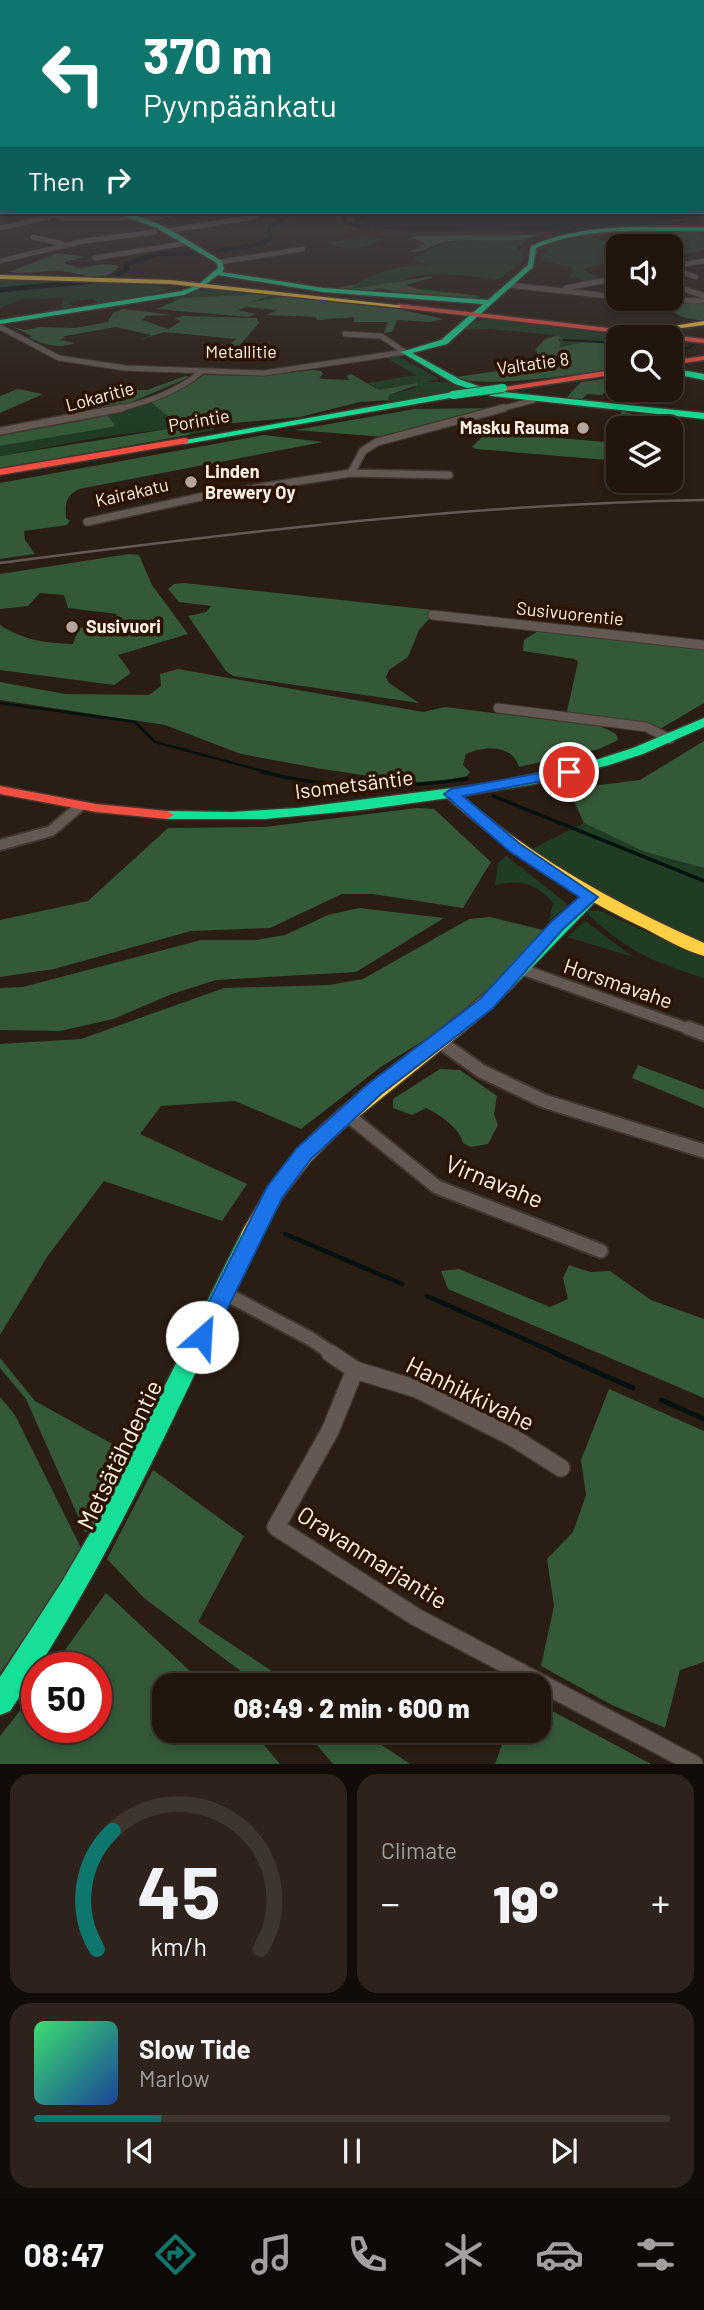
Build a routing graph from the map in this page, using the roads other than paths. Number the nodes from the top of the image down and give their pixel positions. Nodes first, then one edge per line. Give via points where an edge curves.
1 (215, 264) edge
2 (232, 264) edge
3 (531, 264) edge
4 (219, 267) junction
5 (683, 272) edge
6 (0, 277) edge
7 (696, 277) dead end
8 (606, 281) edge
9 (203, 285) junction
10 (509, 285) junction
11 (683, 289) edge
12 (561, 291) junction
13 (606, 296) edge
14 (704, 296) edge
15 (683, 300) edge
16 (704, 301) edge
17 (490, 302) junction
18 (476, 315) junction
19 (704, 323) edge
20 (0, 325) edge
21 (681, 325) edge
22 (606, 330) edge
23 (345, 334) dead end
24 (683, 340) edge
25 (683, 340) edge
26 (704, 342) edge
27 (405, 352) junction
28 (704, 358) edge
29 (683, 369) edge
30 (201, 372) junction
31 (606, 373) edge
32 (503, 392) junction
33 (453, 395) joint
34 (534, 400) junction
35 (704, 416) edge
36 (0, 431) edge
37 (351, 473) junction
38 (0, 474) edge
39 (449, 475) dead end
40 (87, 523) dead end
41 (433, 615) dead end
42 (704, 645) edge
43 (498, 708) dead end
44 (704, 722) edge
45 (670, 740) junction
46 (0, 790) edge
47 (451, 794) junction
48 (79, 807) junction
49 (0, 845) edge
50 (590, 897) junction
51 (704, 950) edge
52 (521, 969) junction
53 (704, 1034) edge
54 (439, 1041) junction
55 (345, 1114) junction
56 (704, 1151) edge
57 (601, 1251) dead end
58 (224, 1293) junction
59 (355, 1370) junction
60 (561, 1468) dead end
61 (0, 1701) edge
62 (694, 1764) edge

1 - 4 main road
2 - 4 street
3 - 10 main road, Metallitie
4 - 9 main road
4 - 17 main road via 323,290
5 - 7 street
6 - 9 main road
8 - 12 street
9 - 18 main road
9 - 20 main road via 154,299
10 - 12 street
10 - 17 main road, Metallitie
11 - 14 street
12 - 13 street
15 - 16 street
17 - 18 main road, Metallitie
18 - 22 main road
18 - 27 main road, Metallitie via 444,342
19 - 21 main road
20 - 30 street, Metallitie via 42,352 71,361
23 - 27 street via 381,336
24 - 26 main road
25 - 26 main road
27 - 30 street, Metallitie via 278,372
27 - 32 main road via 458,382
28 - 29 main road
30 - 36 street, Lokaritie via 189,383 114,411
31 - 32 main road, Valtatie 8
32 - 33 main road, Valtatie 8, bridge
32 - 34 main road
33 - 38 main road, Porintie
34 - 35 main road
34 - 37 street via 377,442 363,451
37 - 39 street, Kairakatu
37 - 40 street, Kairakatu via 205,496
41 - 42 street, Susivuorentie
43 - 45 street via 646,727
44 - 45 main road, Isometsäntie
45 - 47 main road, Isometsäntie via 574,771
46 - 48 main road, Isometsäntie
47 - 48 main road, Isometsäntie via 255,816 181,817
47 - 50 main road via 514,848
48 - 49 street via 51,831
50 - 51 main road
50 - 52 main road, Metsätähdentie via 556,926
52 - 53 street, Horsmavahe
52 - 54 main road, Metsätähdentie
54 - 55 main road, Metsätähdentie
54 - 56 street via 481,1071 544,1101
55 - 57 street, Virnavahe via 437,1187
55 - 58 main road, Metsätähdentie via 285,1176
58 - 59 street via 311,1339
58 - 61 main road, Metsätähdentie via 95,1557
59 - 60 street, Hanhikkivahe via 417,1389 512,1437
59 - 62 street, Oravanmarjantie via 331,1431 276,1527 416,1617

